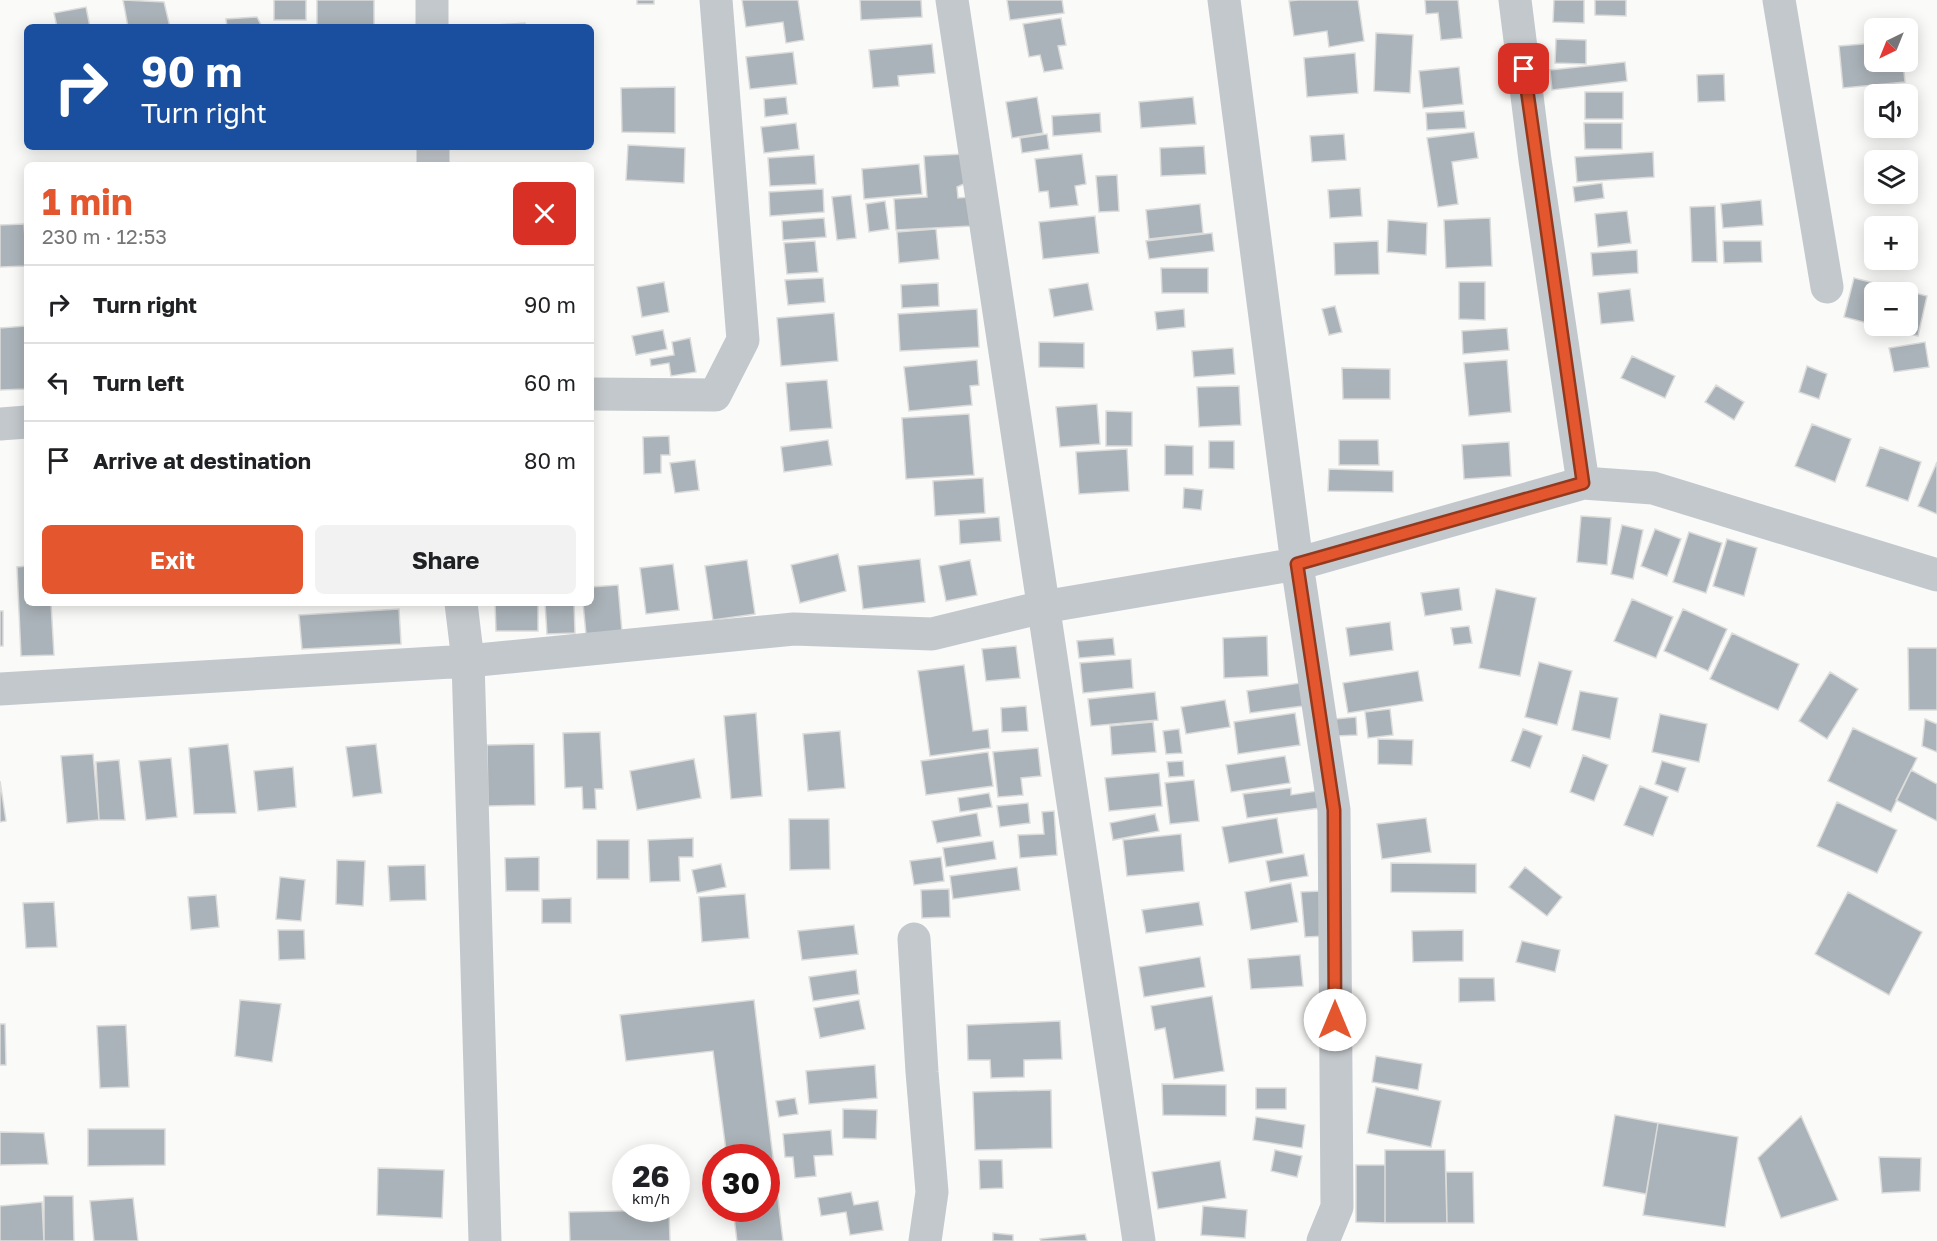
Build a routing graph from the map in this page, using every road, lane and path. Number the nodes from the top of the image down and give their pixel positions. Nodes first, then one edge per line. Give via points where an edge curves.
1 (432, 0) edge
2 (716, 0) edge
3 (952, 0) edge
4 (1224, 0) edge
5 (1515, 0) edge
6 (1779, 0) edge
7 (432, 24) edge
8 (1827, 286) dead end
9 (594, 393) edge
10 (24, 422) edge
11 (0, 424) edge
12 (1583, 483) junction
13 (1297, 564) junction
14 (1937, 575) edge
15 (461, 606) edge
16 (1042, 607) junction
17 (468, 661) junction
18 (0, 689) edge
19 (914, 939) dead end
20 (485, 1241) edge
21 (925, 1241) edge
22 (1139, 1241) edge
23 (1323, 1241) edge

1 - 7 street
2 - 9 street via 742,340 715,395
3 - 16 street
4 - 13 street
5 - 12 street
6 - 8 street
10 - 11 street
12 - 13 street
12 - 14 street via 1653,488
13 - 16 street
13 - 23 street via 1334,810 1337,1207
15 - 17 street
16 - 17 street via 932,634 794,629
16 - 22 street
17 - 18 street
17 - 20 street
19 - 21 street via 932,1192

